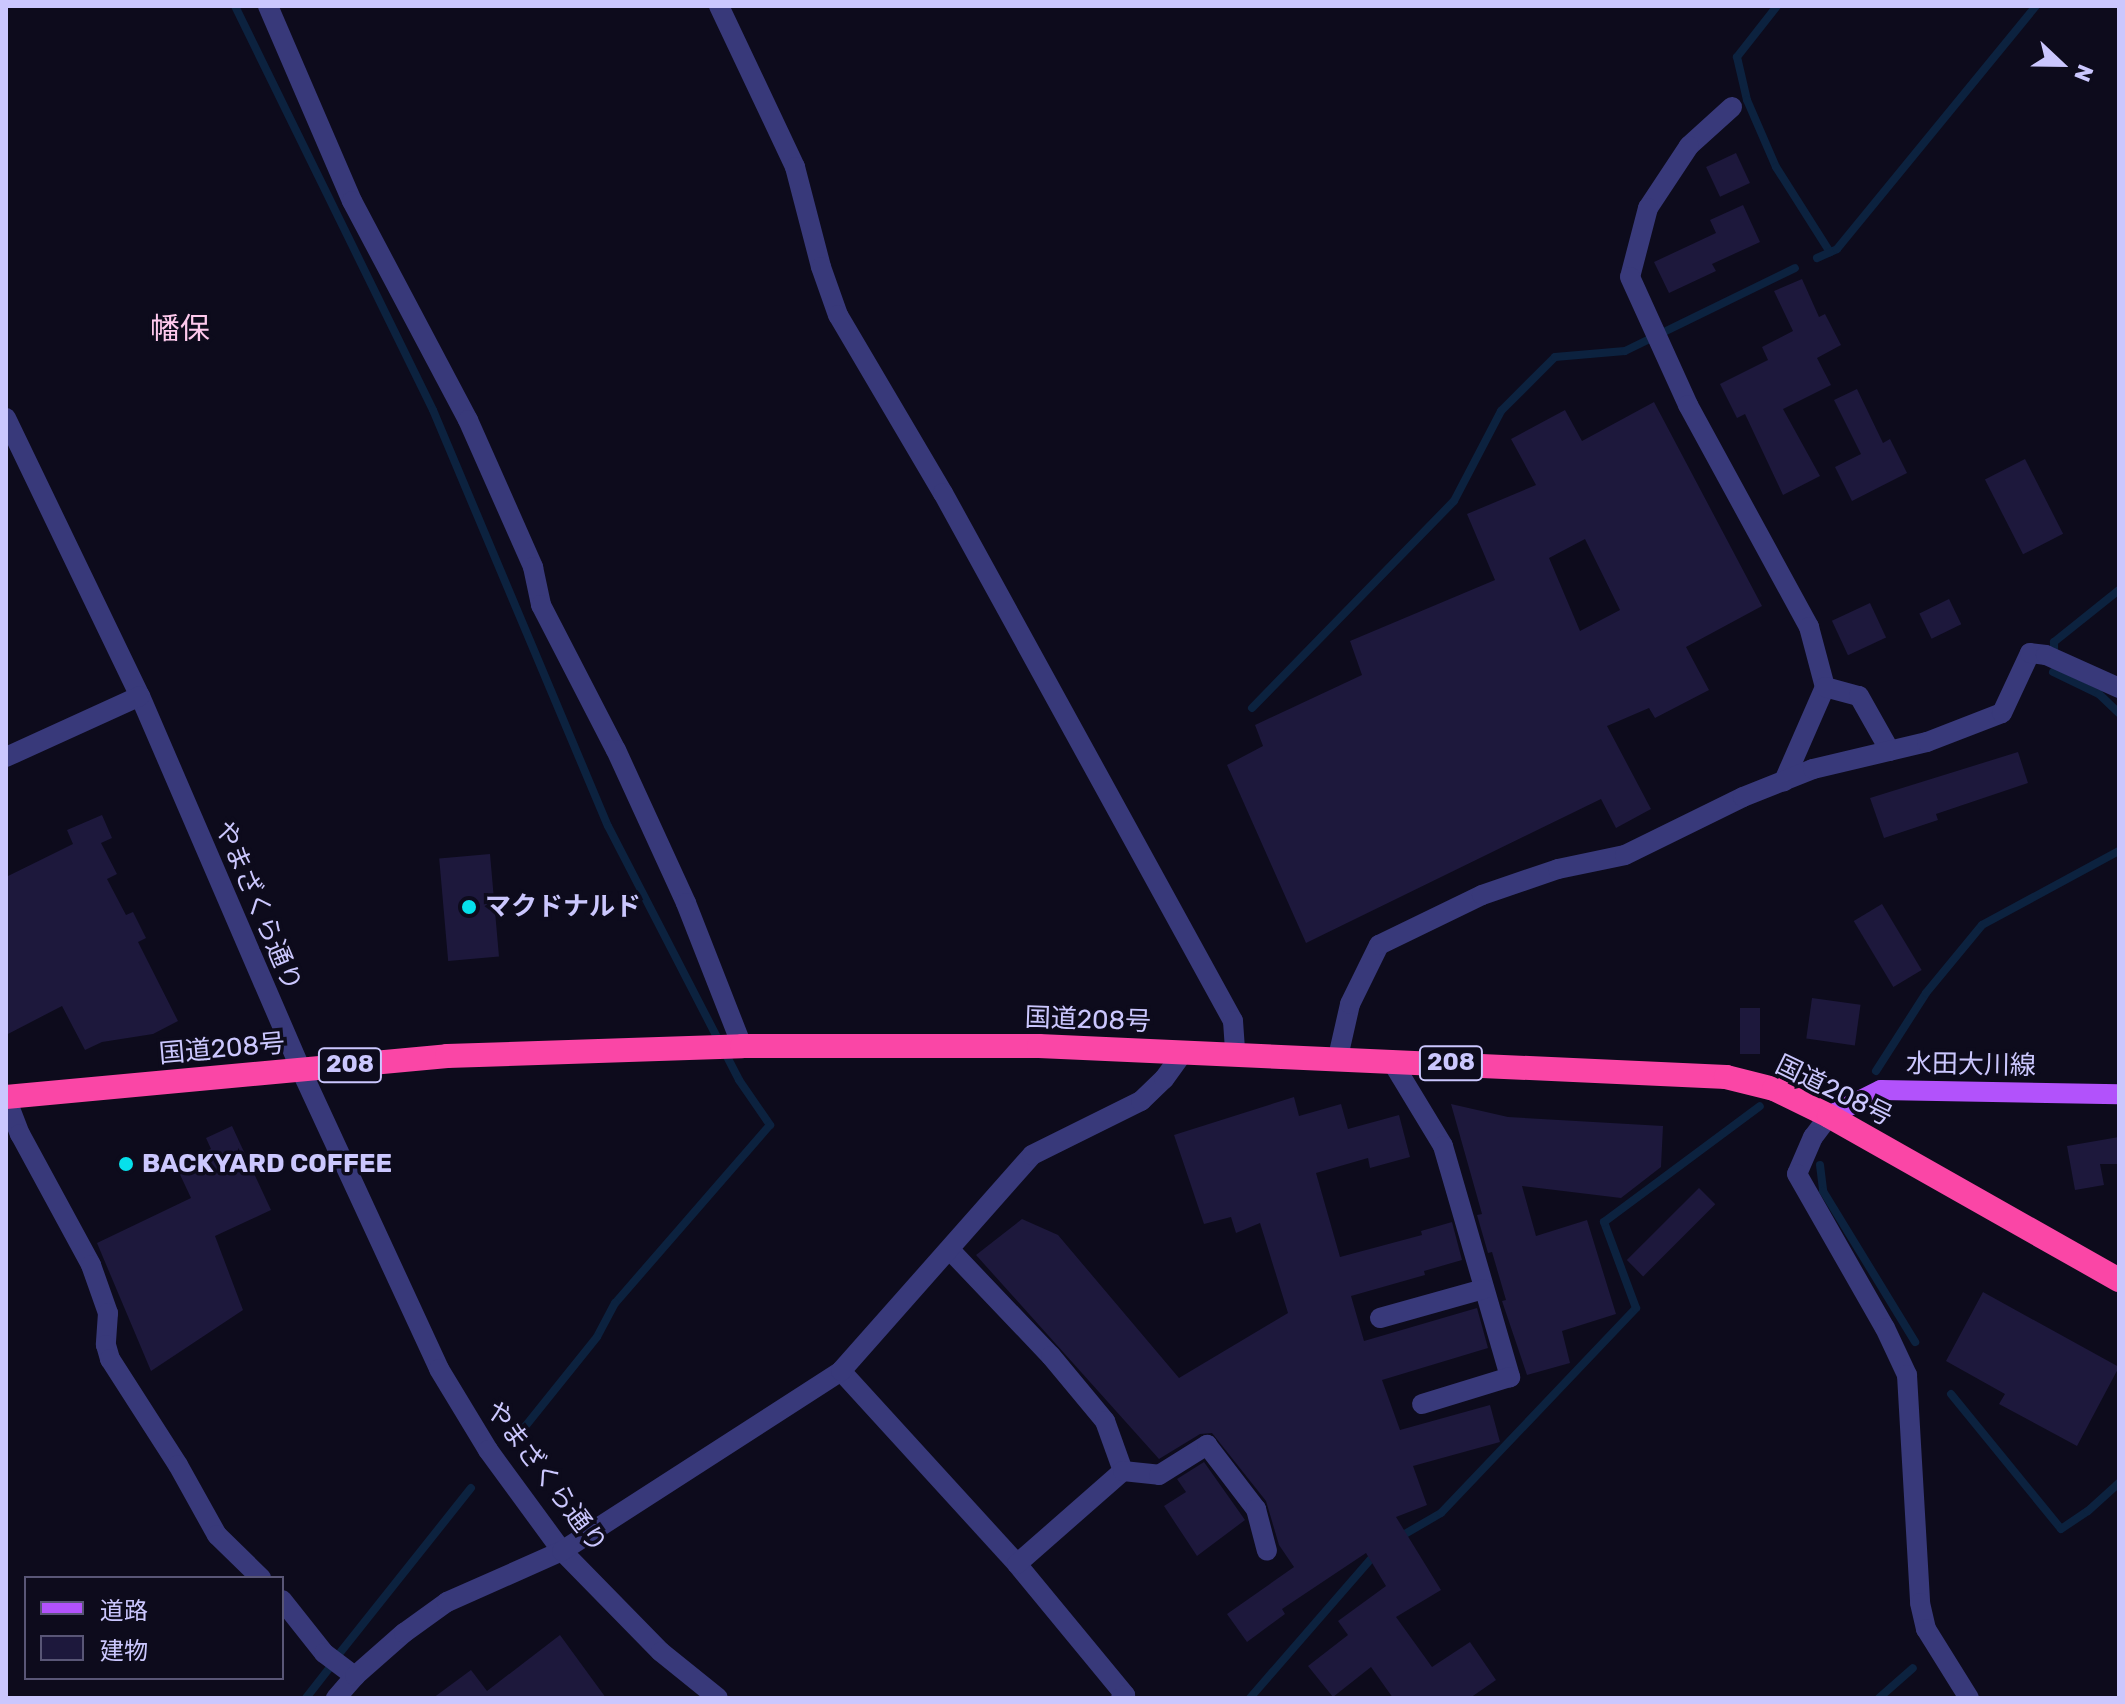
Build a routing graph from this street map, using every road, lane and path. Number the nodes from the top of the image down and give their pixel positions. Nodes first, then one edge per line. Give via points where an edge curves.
1 (268, 6) edge
2 (719, 6) edge
3 (1732, 107) dead end
4 (6, 418) edge
5 (1825, 687) junction
6 (2119, 688) edge
7 (140, 696) junction
8 (1890, 751) junction
9 (6, 757) edge
10 (1784, 781) junction
11 (737, 1046) junction
12 (1184, 1051) junction
13 (1235, 1053) junction
14 (1338, 1057) junction
15 (1391, 1060) junction
16 (301, 1070) junction
17 (2119, 1094) edge
18 (6, 1098) edge
19 (1829, 1116) junction
20 (950, 1250) junction
21 (2119, 1280) edge
22 (1484, 1289) junction
23 (1380, 1318) dead end
24 (841, 1371) junction
25 (1422, 1404) dead end
26 (1123, 1471) junction
27 (562, 1551) junction
28 (1267, 1551) dead end
29 (1017, 1564) junction
30 (259, 1576) edge
31 (284, 1603) edge
32 (355, 1676) junction
33 (336, 1698) edge
34 (718, 1698) edge
35 (1121, 1698) edge
36 (1969, 1698) edge

1 - 11 street via 352,201 468,420 533,567 541,605 686,903
2 - 13 street via 795,167 838,315 943,493 1233,1021
3 - 5 street via 1689,146 1648,208 1630,277 1688,405 1809,627
4 - 7 street, やまざくら通り
5 - 8 street via 1859,696
5 - 10 street
6 - 8 street via 2030,653 2002,713
7 - 9 street
7 - 16 street, やまざくら通り
8 - 10 street
10 - 14 street via 1625,855 1558,869 1482,895 1379,945 1350,1004
11 - 12 highway, 国道208号 / 208
11 - 16 highway, 国道208号 / 208 via 447,1056
12 - 13 highway, 国道208号 / 208
12 - 20 street via 1141,1101 1032,1155
13 - 14 highway, 国道208号 / 208
14 - 15 highway, 国道208号 / 208
15 - 19 highway, 国道208号 / 208 via 1726,1077 1774,1089
15 - 22 street via 1443,1146
16 - 18 highway, 国道208号 / 208
16 - 27 street, やまざくら通り via 439,1369 488,1450
17 - 19 main road, 水田大川線 via 1881,1090
18 - 30 street via 91,1265 108,1313 110,1359 217,1535
19 - 21 highway, 国道208号 / 208
19 - 36 street via 1797,1174 1907,1375 1920,1603 1926,1629
20 - 24 street
20 - 26 street via 1105,1421
22 - 23 street
22 - 25 street via 1510,1377
24 - 27 street
24 - 29 street
26 - 28 street via 1159,1475 1207,1445 1256,1509
26 - 29 street
27 - 32 street via 447,1602
27 - 34 street, やまざくら通り via 661,1652
29 - 35 street via 1125,1695
31 - 32 street via 324,1653
32 - 33 street

